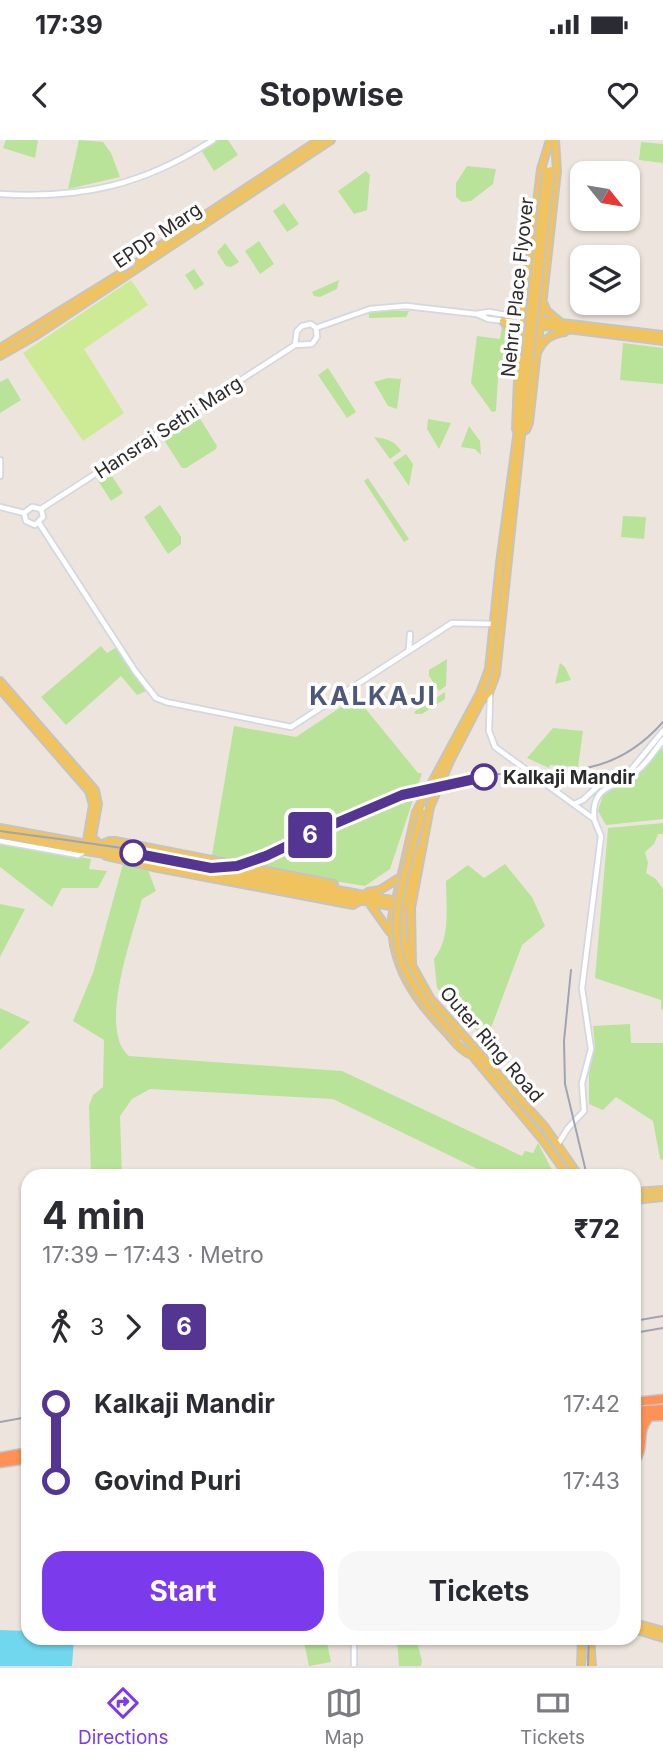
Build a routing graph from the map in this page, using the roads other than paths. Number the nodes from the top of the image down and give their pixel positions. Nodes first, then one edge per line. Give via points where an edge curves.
1 (213, 140) edge
2 (301, 140) edge
3 (319, 140) edge
4 (331, 140) edge
5 (553, 140) edge
6 (308, 151) junction
7 (0, 194) edge
8 (529, 277) junction
9 (544, 280) junction
10 (542, 299) junction
11 (525, 305) junction
12 (476, 314) junction
13 (510, 316) junction
14 (503, 321) junction
15 (523, 321) junction
16 (539, 323) junction
17 (564, 323) junction
18 (316, 328) junction
19 (581, 331) junction
20 (663, 335) edge
21 (300, 341) junction
22 (663, 341) edge
23 (520, 342) junction
24 (0, 348) edge
25 (519, 353) junction
26 (0, 356) edge
27 (535, 356) junction
28 (520, 436) junction
29 (0, 460) edge
30 (0, 477) edge
31 (0, 507) edge
32 (41, 509) junction
33 (24, 513) junction
34 (39, 523) junction
35 (495, 624) junction
36 (410, 634) dead end
37 (409, 650) junction
38 (0, 681) edge
39 (0, 689) edge
40 (490, 692) junction
41 (663, 732) edge
42 (663, 740) edge
43 (430, 788) junction
44 (573, 804) junction
45 (430, 807) junction
46 (594, 820) junction
47 (0, 828) edge
48 (0, 834) edge
49 (0, 841) edge
50 (87, 843) junction
51 (100, 845) junction
52 (86, 851) junction
53 (405, 858) junction
54 (415, 863) junction
55 (400, 877) junction
56 (360, 893) junction
57 (369, 902) junction
58 (394, 904) junction
59 (404, 906) junction
60 (391, 937) junction
61 (403, 938) junction
62 (412, 965) junction
63 (472, 1055) junction
64 (558, 1144) junction
65 (563, 1169) edge
66 (574, 1169) edge
67 (663, 1190) edge
68 (641, 1192) edge
69 (663, 1197) edge
70 (641, 1199) edge
71 (663, 1399) edge
72 (641, 1401) edge
73 (663, 1409) edge
74 (641, 1410) edge
75 (650, 1416) junction
76 (663, 1416) edge
77 (641, 1417) edge
78 (641, 1428) edge
79 (641, 1428) edge
80 (641, 1450) edge
81 (21, 1453) edge
82 (0, 1457) edge
83 (21, 1460) edge
84 (0, 1463) edge
85 (641, 1625) edge
86 (641, 1631) edge
87 (663, 1631) edge
88 (663, 1638) edge
89 (354, 1645) edge
90 (582, 1645) edge
91 (590, 1645) edge
92 (355, 1666) edge
93 (582, 1666) edge
94 (592, 1666) edge

1 - 7 street via 152,174 124,183 65,195
2 - 6 street
3 - 6 main road, EPDP Marg
4 - 6 main road, EPDP Marg
5 - 8 main road via 541,169
5 - 9 main road via 557,171
5 - 28 main road, Nehru Place Flyover, bridge
6 - 24 main road, EPDP Marg
6 - 26 main road, EPDP Marg
8 - 9 main road via 536,287
8 - 11 main road
9 - 10 main road
10 - 16 main road
10 - 17 main road via 547,311
11 - 13 main road
11 - 15 main road
12 - 13 street
12 - 14 street
12 - 18 street via 406,306 370,309
13 - 15 street
14 - 15 street
14 - 23 main road
15 - 16 main road
15 - 23 main road
16 - 17 main road
16 - 19 main road
16 - 27 main road
17 - 20 main road
18 - 21 street via 314,342
18 - 21 street via 302,326 297,331
19 - 22 main road
19 - 27 main road via 550,335
21 - 32 street, Hansraj Sethi Marg
23 - 25 main road
25 - 27 main road via 526,346
25 - 28 main road via 514,423
27 - 28 main road via 529,423
28 - 35 main road
28 - 40 main road, Outer Ring Road via 499,658
29 - 30 street
31 - 33 street
32 - 33 street via 32,507
32 - 34 street
33 - 34 street via 28,523
34 - 37 street via 135,671 156,698 166,702 291,727
35 - 37 street via 455,622
35 - 43 main road via 485,683
36 - 37 street
38 - 51 main road via 95,790 99,804 92,837
39 - 50 main road via 89,791 93,806
40 - 44 street via 489,731 495,747
40 - 45 main road, Outer Ring Road via 481,701
41 - 44 street via 634,767
42 - 46 street via 637,772 600,793 593,803
43 - 53 main road via 416,812
43 - 63 main road, bridge via 402,890 396,934 411,981
44 - 46 street
45 - 54 main road
45 - 62 main road, Outer Ring Road via 411,908
46 - 64 street via 601,843 582,988 591,1049 582,1083 585,1108
47 - 50 main road
48 - 52 main road
49 - 52 street via 78,855
50 - 51 main road
50 - 52 main road
51 - 56 main road
52 - 57 main road via 353,905
53 - 54 main road via 407,863
53 - 55 main road
54 - 59 main road
55 - 56 main road via 380,890
55 - 58 main road
56 - 58 main road
57 - 58 main road
57 - 60 main road
58 - 59 main road
58 - 60 main road
59 - 61 main road
60 - 61 main road
60 - 63 main road via 413,994
61 - 62 main road
62 - 64 main road, Outer Ring Road via 430,998
63 - 65 main road, Outer Ring Road
64 - 66 main road, Outer Ring Road
67 - 68 main road
69 - 70 main road
71 - 72 highway
73 - 74 highway
75 - 76 highway
75 - 77 highway
75 - 78 highway
79 - 80 highway
81 - 82 highway
83 - 84 highway
85 - 87 main road
86 - 88 main road
89 - 92 street
90 - 93 main road
91 - 94 main road

